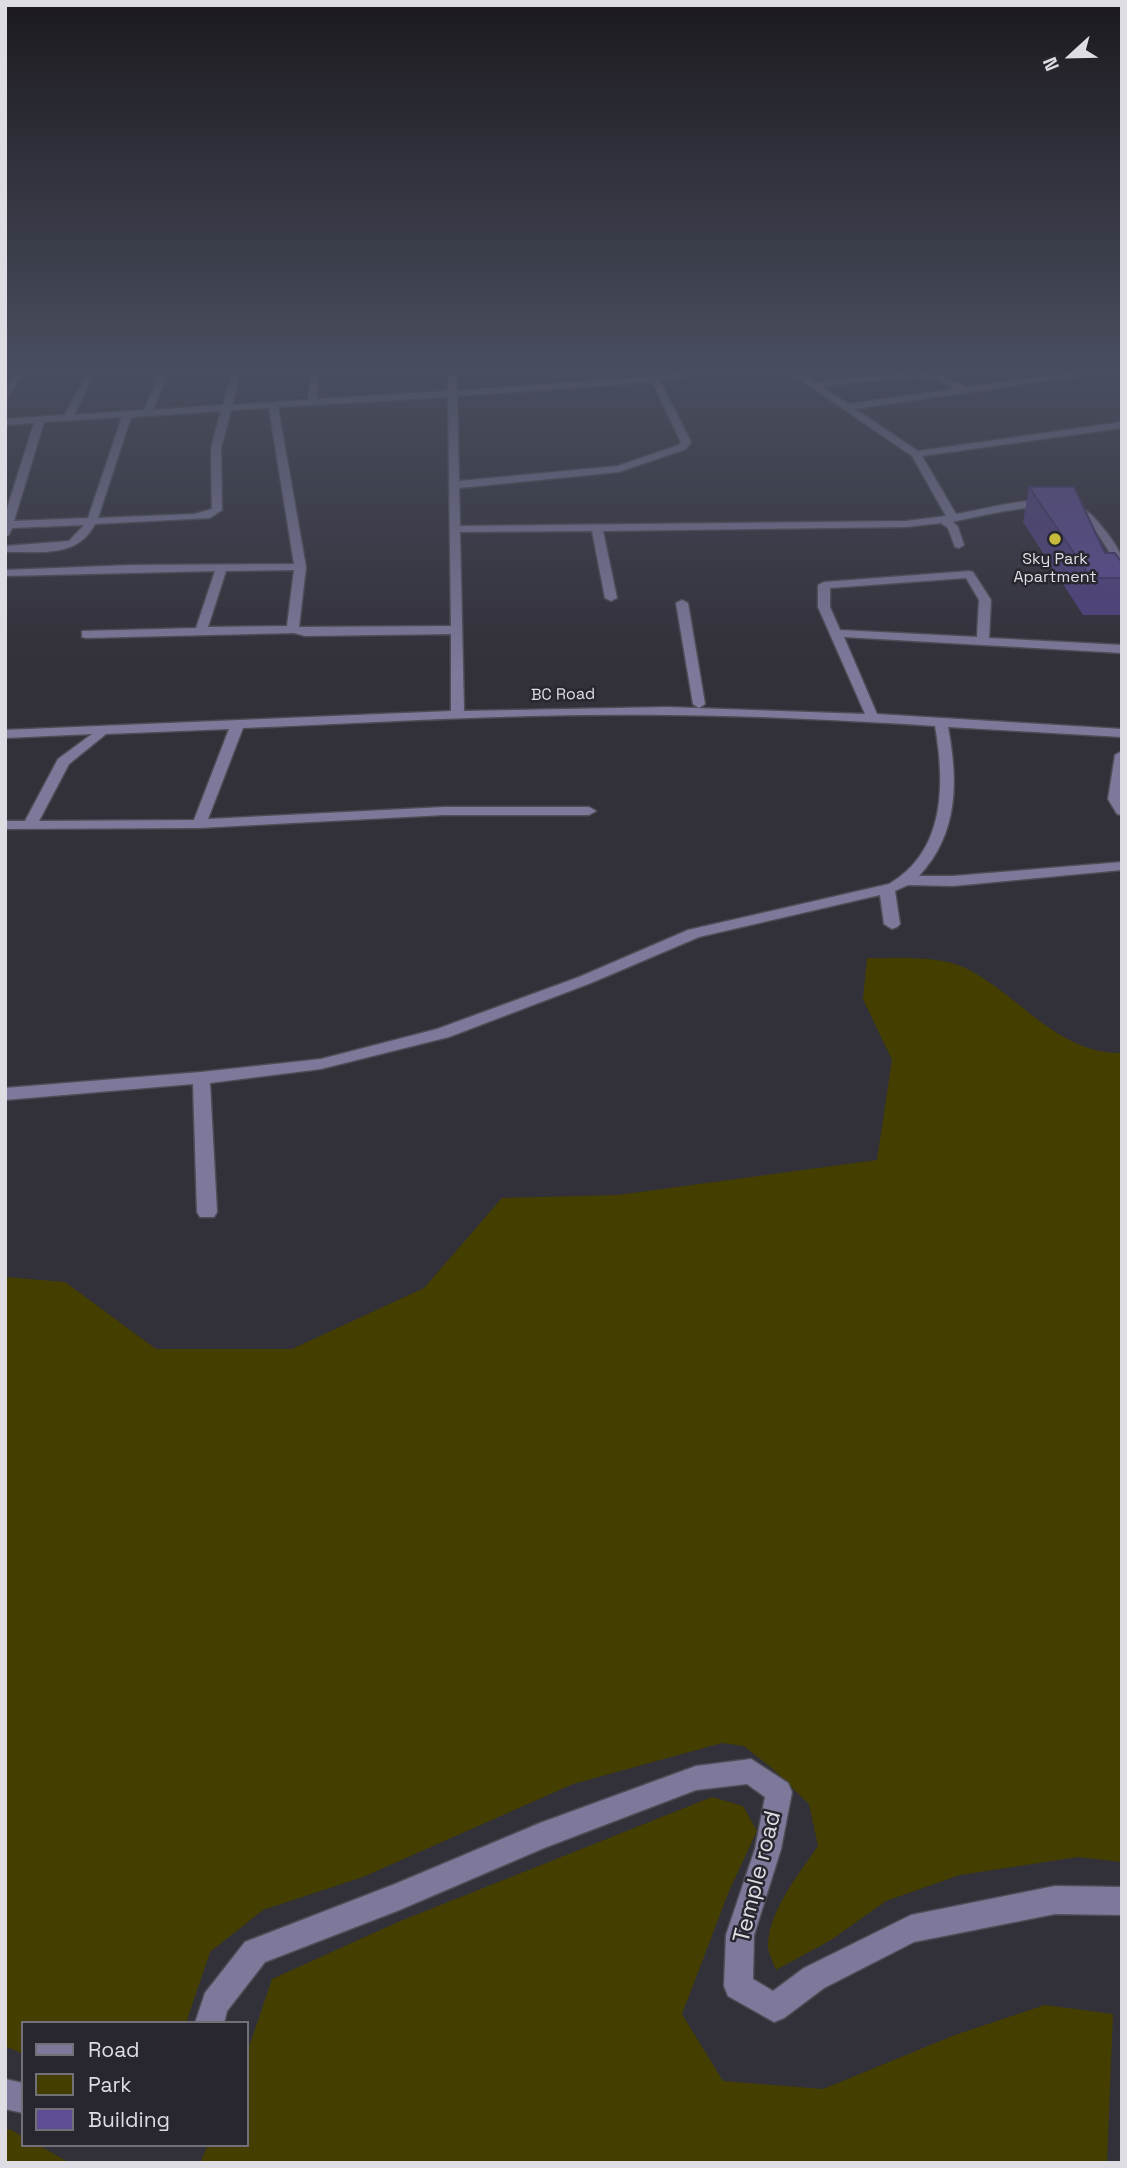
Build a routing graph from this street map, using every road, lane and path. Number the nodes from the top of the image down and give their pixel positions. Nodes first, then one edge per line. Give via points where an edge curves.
1 (24, 470) edge
2 (109, 470) edge
3 (216, 470) edge
4 (284, 470) edge
5 (454, 470) edge
6 (607, 470) edge
7 (925, 470) edge
8 (454, 485) junction
9 (953, 518) junction
10 (93, 521) junction
11 (6, 527) edge
12 (597, 528) junction
13 (455, 529) junction
14 (959, 545) dead end
15 (5, 549) edge
16 (1122, 563) edge
17 (222, 567) junction
18 (300, 567) junction
19 (5, 573) edge
20 (611, 598) dead end
21 (682, 603) dead end
22 (294, 629) junction
23 (456, 630) junction
24 (201, 631) junction
25 (836, 633) junction
26 (86, 634) dead end
27 (983, 641) junction
28 (1122, 649) edge
29 (699, 704) junction
30 (457, 711) junction
31 (871, 714) junction
32 (238, 723) junction
33 (941, 723) junction
34 (5, 724) edge
35 (1122, 725) edge
36 (103, 729) junction
37 (1122, 733) edge
38 (5, 734) edge
39 (1122, 755) edge
40 (589, 811) dead end
41 (1122, 811) edge
42 (199, 824) junction
43 (5, 825) edge
44 (30, 825) junction
45 (1122, 866) edge
46 (907, 880) junction
47 (887, 889) junction
48 (892, 924) dead end
49 (201, 1078) junction
50 (5, 1094) edge
51 (207, 1212) dead end
52 (1122, 1901) edge
53 (210, 2021) edge

1 - 11 street
2 - 10 street
3 - 10 street via 214,513
4 - 18 street
5 - 8 street
6 - 8 street
7 - 9 street
8 - 13 street
9 - 12 street via 906,524
9 - 14 street via 946,522 953,527
9 - 16 street via 1046,504 1065,506 1084,513
10 - 11 street
10 - 15 street via 72,544
12 - 13 street
12 - 20 street
13 - 23 street
17 - 18 street
17 - 19 street
17 - 24 street
18 - 22 street
21 - 29 street
22 - 23 street
22 - 24 street
23 - 30 street
24 - 26 street
25 - 27 street
25 - 27 street via 824,607 824,585 969,574 985,600
25 - 31 street
27 - 28 street
29 - 30 street, BC Road via 579,703
29 - 31 street, BC Road
30 - 31 street, BC Road
30 - 32 street, BC Road
30 - 34 street, BC Road
31 - 33 street, BC Road
31 - 35 street, BC Road
32 - 36 street, BC Road
32 - 42 street
33 - 37 street, BC Road
33 - 46 street via 950,771 948,810 926,858
36 - 38 street, BC Road
36 - 44 street via 91,745 63,762
39 - 41 street via 1115,799
40 - 42 street via 444,811
42 - 44 street
43 - 44 street
45 - 46 street via 953,881
46 - 47 street
47 - 48 street
47 - 49 street via 694,933 585,981 424,1038 321,1064
49 - 50 street
49 - 51 street
52 - 53 street, Temple road via 1055,1900 911,1930 814,1978 774,2008 738,1986 740,1935 768,1849 779,1792 751,1771 696,1778 255,1952 215,2003

